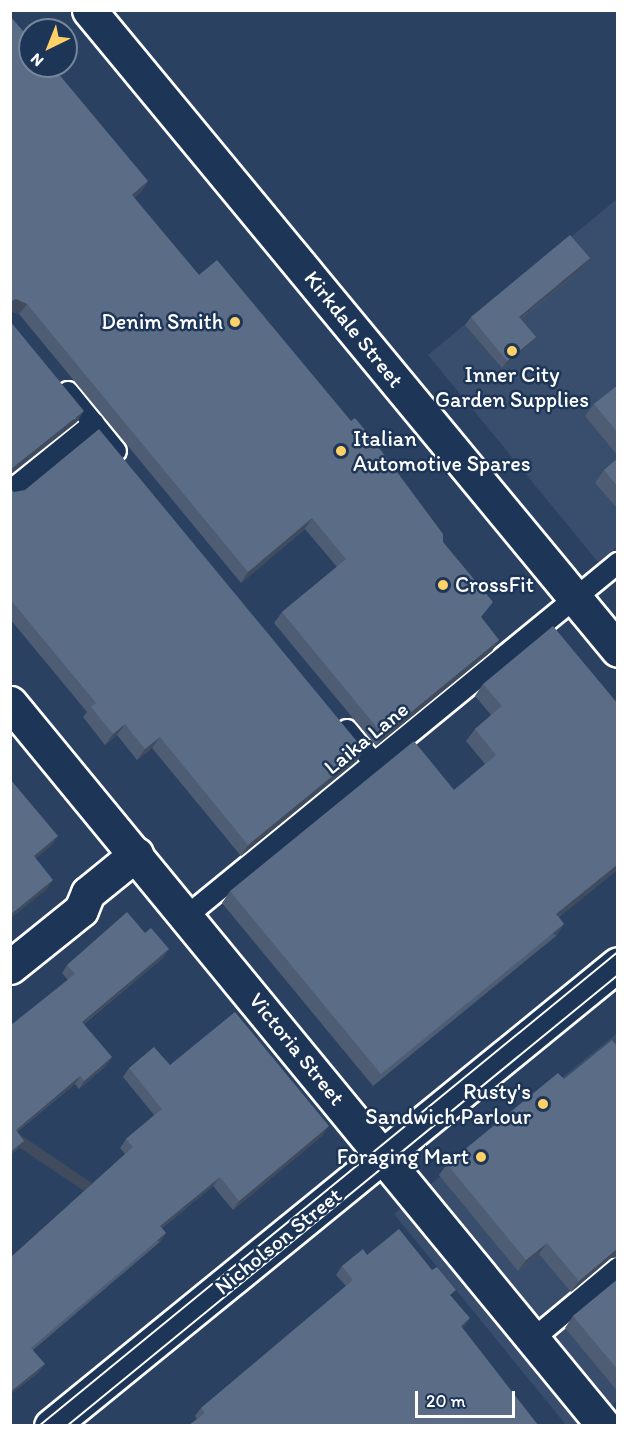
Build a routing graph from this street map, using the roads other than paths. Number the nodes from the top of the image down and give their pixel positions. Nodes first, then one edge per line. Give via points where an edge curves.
1 (89, 10) edge
2 (56, 377) edge
3 (94, 423) junction
4 (132, 469) edge
5 (10, 491) edge
6 (618, 563) edge
7 (575, 598) junction
8 (618, 650) edge
9 (10, 703) edge
10 (336, 717) edge
11 (374, 763) junction
12 (141, 861) junction
13 (188, 915) junction
14 (618, 964) edge
15 (10, 967) edge
16 (384, 1155) junction
17 (618, 1268) edge
18 (533, 1339) junction
19 (51, 1425) edge
20 (604, 1425) edge

1 - 7 street, Kirkdale Street
2 - 3 lane
3 - 4 lane
3 - 5 lane
6 - 7 lane, Laika Lane
7 - 8 street, Kirkdale Street
7 - 11 lane, Laika Lane
9 - 12 street, Victoria Street
10 - 11 lane
11 - 13 lane, Laika Lane
12 - 13 street, Victoria Street
12 - 15 street via 100,906 81,910
13 - 16 street, Victoria Street
14 - 16 street, Nicholson Street
16 - 18 street, Victoria Street
16 - 19 street, Nicholson Street
17 - 18 lane
18 - 20 street, Victoria Street

